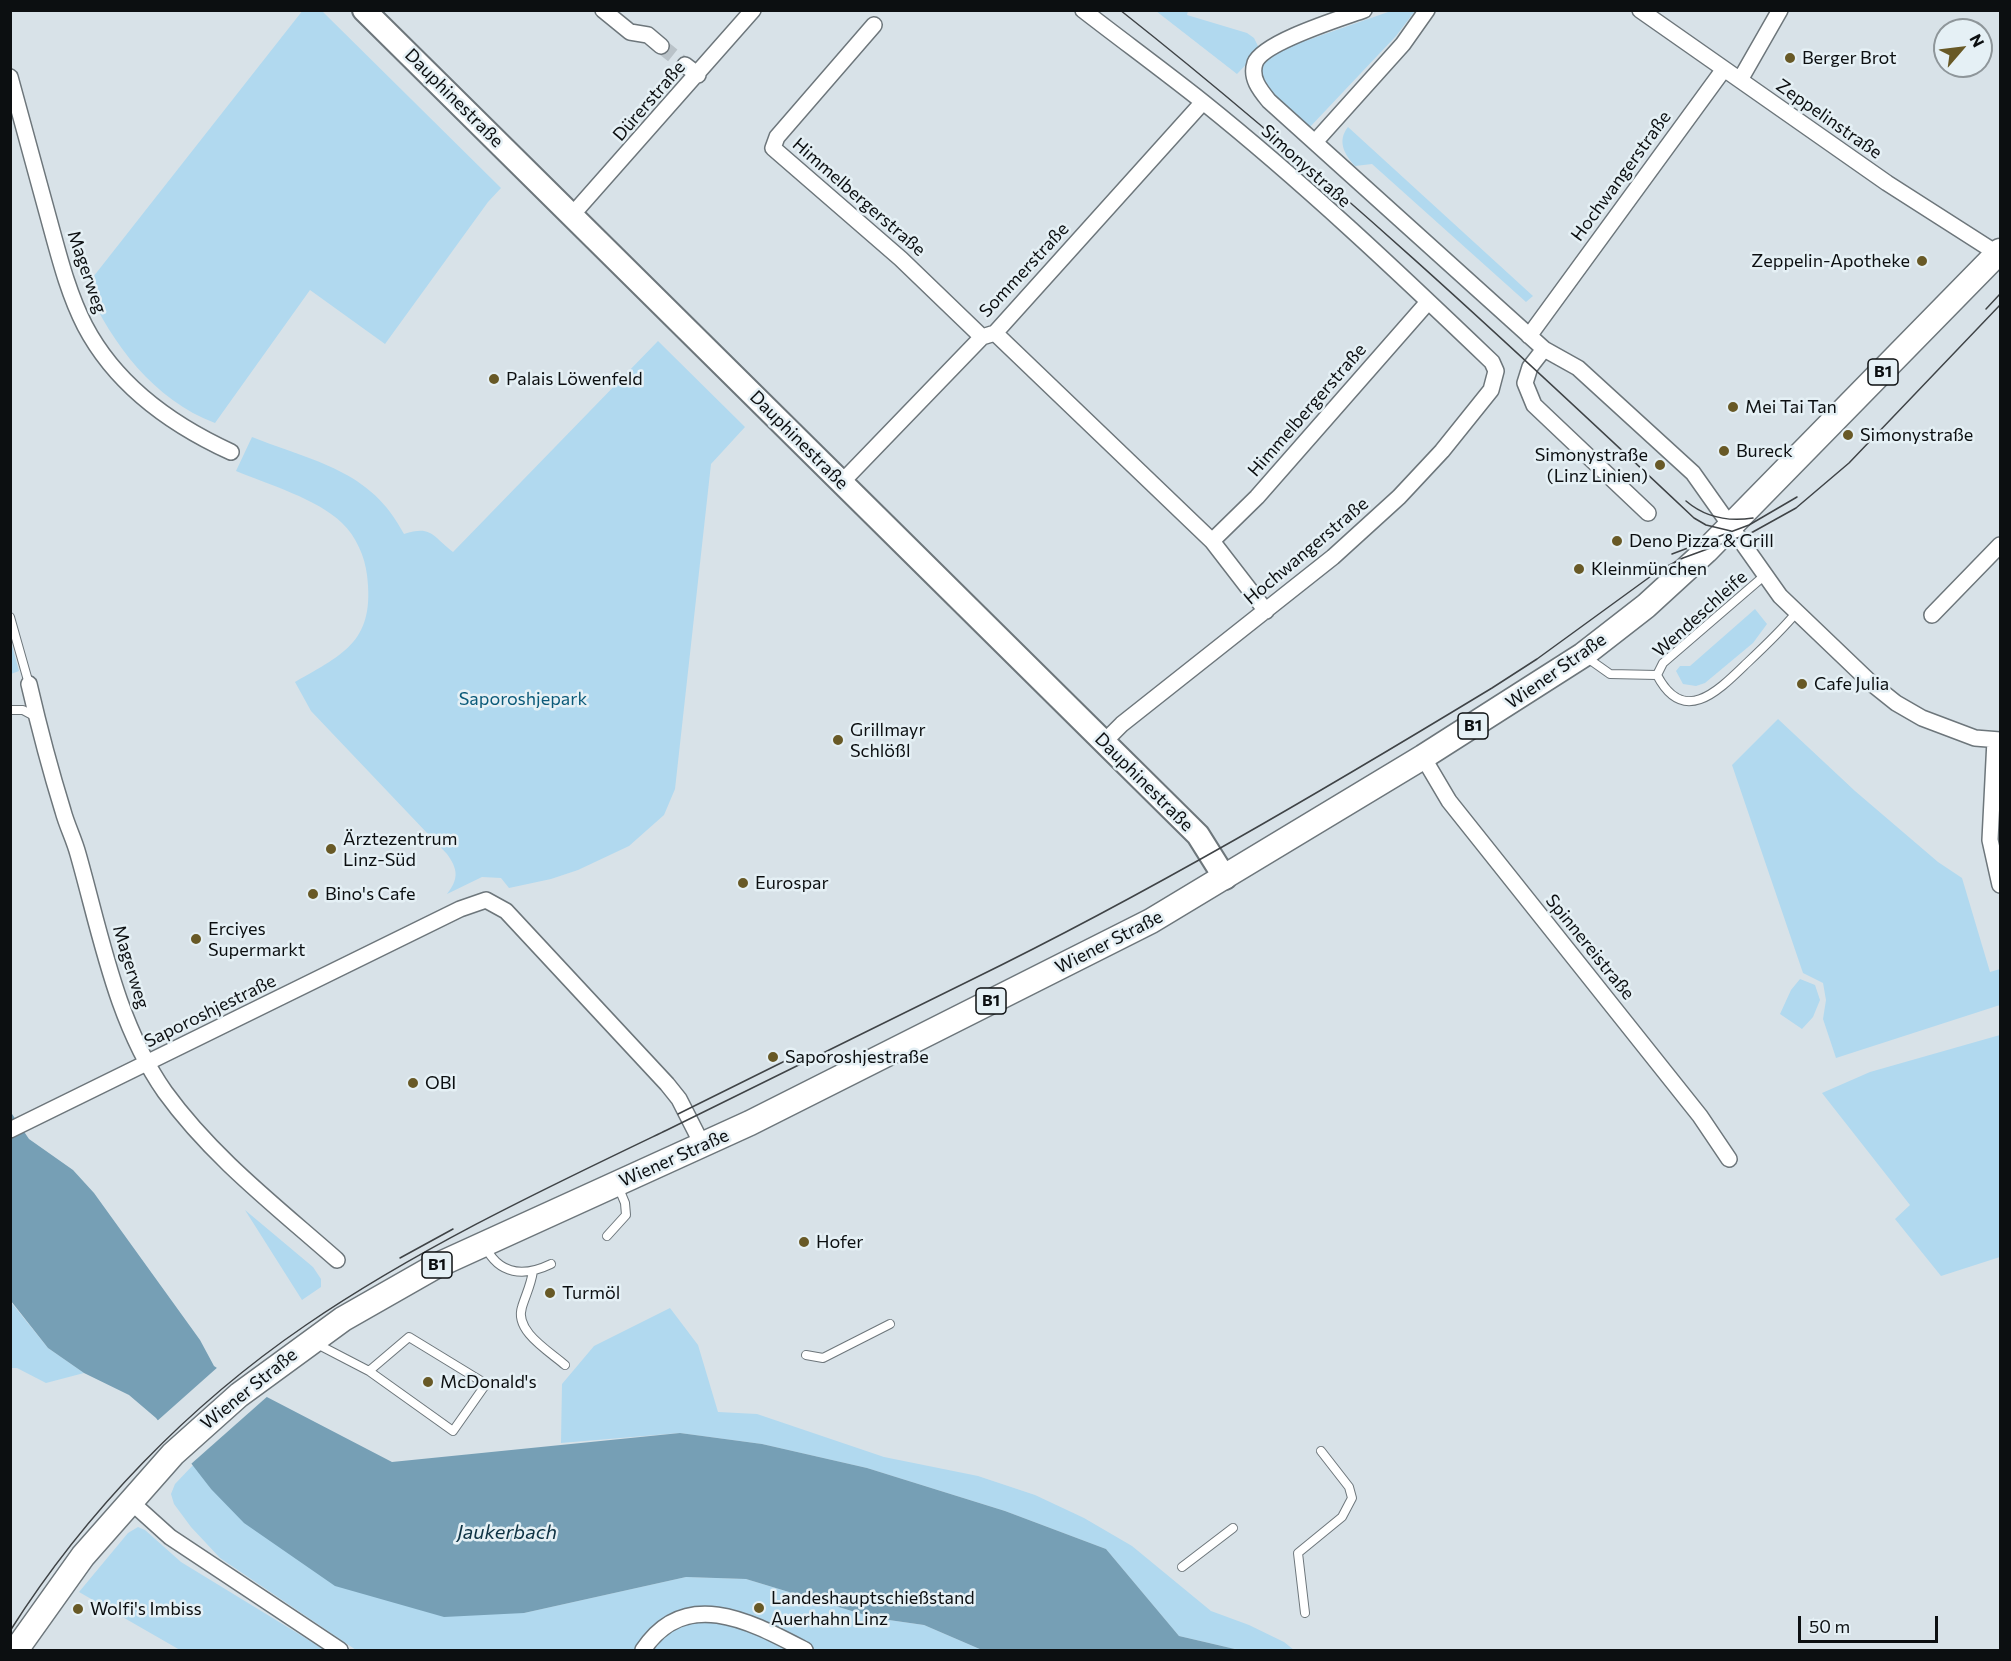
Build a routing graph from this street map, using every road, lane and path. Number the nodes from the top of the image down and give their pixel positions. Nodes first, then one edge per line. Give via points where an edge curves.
1 (364, 10) edge
2 (603, 10) edge
3 (753, 10) edge
4 (1083, 10) edge
5 (1364, 10) edge
6 (1426, 10) edge
7 (1640, 10) edge
8 (1780, 10) edge
9 (874, 25) dead end
10 (661, 46) tunnel mouth
11 (685, 65) tunnel mouth
12 (1724, 69) junction
13 (698, 75) junction
14 (10, 77) edge
15 (1740, 80) junction
16 (1203, 102) junction
17 (1315, 142) junction
18 (572, 215) junction
19 (1999, 252) edge
20 (1428, 302) junction
21 (988, 335) junction
22 (1529, 336) junction
23 (1544, 349) junction
24 (1492, 362) joint
25 (231, 452) dead end
26 (842, 482) junction
27 (1648, 513) dead end
28 (1730, 527) junction
29 (1212, 542) junction
30 (2001, 545) edge
31 (1764, 576) junction
32 (1266, 611) junction
33 (1796, 613) junction
34 (1932, 615) dead end
35 (10, 617) edge
36 (1583, 655) junction
37 (1657, 675) junction
38 (29, 684) joint
39 (10, 710) edge
40 (37, 717) junction
41 (1998, 740) edge
42 (1104, 742) junction
43 (1423, 758) junction
44 (1225, 878) junction
45 (2001, 885) edge
46 (147, 1064) junction
47 (10, 1130) edge
48 (703, 1146) junction
49 (1730, 1159) dead end
50 (617, 1183) junction
51 (607, 1236) dead end
52 (483, 1242) junction
53 (337, 1260) dead end
54 (551, 1264) dead end
55 (532, 1270) junction
56 (890, 1324) dead end
57 (310, 1341) junction
58 (806, 1355) dead end
59 (565, 1365) dead end
60 (369, 1371) junction
61 (1321, 1451) dead end
62 (130, 1500) junction
63 (1233, 1528) dead end
64 (1182, 1567) dead end
65 (1305, 1613) dead end
66 (16, 1650) edge
67 (340, 1650) edge
68 (643, 1650) edge
69 (805, 1650) edge

1 - 18 main road, Dauphinestraße
2 - 10 street via 630,32 648,35
3 - 13 street, Dürerstraße
4 - 16 street, Simonystraße
5 - 17 street via 1273,47 1255,64 1258,88
6 - 17 street via 1403,44
7 - 12 street, Zeppelinstraße
8 - 15 street
9 - 21 street, Himmelbergerstraße via 777,137 773,148
11 - 13 street
12 - 15 street, Zeppelinstraße
12 - 22 street, Hochwangerstraße
13 - 18 street, Dürerstraße
14 - 25 street, Magerweg via 59,256 86,327 140,395 195,436
15 - 19 street, Zeppelinstraße via 1887,183
16 - 20 street, Simonystraße
16 - 21 street, Sommerstraße
17 - 22 street, Simonystraße
18 - 26 main road, Dauphinestraße
19 - 28 main road, Wiener Straße / B1
20 - 24 street, Simonystraße
20 - 29 street, Himmelbergerstraße
21 - 26 street, Sommerstraße
21 - 29 street, Himmelbergerstraße
22 - 23 street, Simonystraße
23 - 27 street via 1530,367 1525,383 1534,405
23 - 28 street, Simonystraße via 1578,368 1693,473
24 - 32 street, Hochwangerstraße via 1496,381 1491,390 1442,451 1367,528
26 - 42 main road, Dauphinestraße
28 - 31 street, Simonystraße
28 - 36 main road, Wiener Straße / B1 via 1646,606
29 - 32 street, Himmelbergerstraße
30 - 34 street
31 - 33 street, Simonystraße
31 - 37 lane, Wendeschleife via 1663,663
32 - 42 street, Hochwangerstraße
33 - 37 lane via 1711,696 1690,702 1681,700 1670,694
33 - 41 street, Simonystraße via 1896,703 1949,730
35 - 38 lane
36 - 37 lane via 1610,674
36 - 43 main road, Wiener Straße / B1
38 - 40 street, Magerweg
39 - 40 lane via 23,710
40 - 46 street, Magerweg via 115,986
41 - 45 street via 1990,840
42 - 44 main road, Dauphinestraße via 1198,835
43 - 44 main road, Wiener Straße / B1
43 - 49 street, Spinnereistraße via 1449,801
44 - 48 main road, Wiener Straße / B1 via 1087,955
46 - 47 street, Saporoshjestraße
46 - 48 street, Saporoshjestraße via 486,900 506,911 667,1084
46 - 53 street, Magerweg via 195,1130 233,1169
48 - 50 main road, Wiener Straße / B1
50 - 51 lane via 626,1215
50 - 52 main road, Wiener Straße / B1
52 - 55 lane via 492,1260 503,1268
52 - 57 main road, Wiener Straße / B1 via 387,1293
54 - 55 lane
55 - 59 lane via 531,1288 520,1319 527,1332
56 - 58 lane via 823,1358
57 - 60 lane
57 - 62 main road, Wiener Straße / B1 via 215,1415
60 - 60 lane via 409,1337 486,1384 453,1431
61 - 65 lane via 1353,1498 1342,1517 1298,1553
62 - 66 main road, Wiener Straße / B1 via 83,1556
62 - 67 street via 170,1537
63 - 64 lane
68 - 69 street via 666,1626 688,1616 716,1614 753,1623

